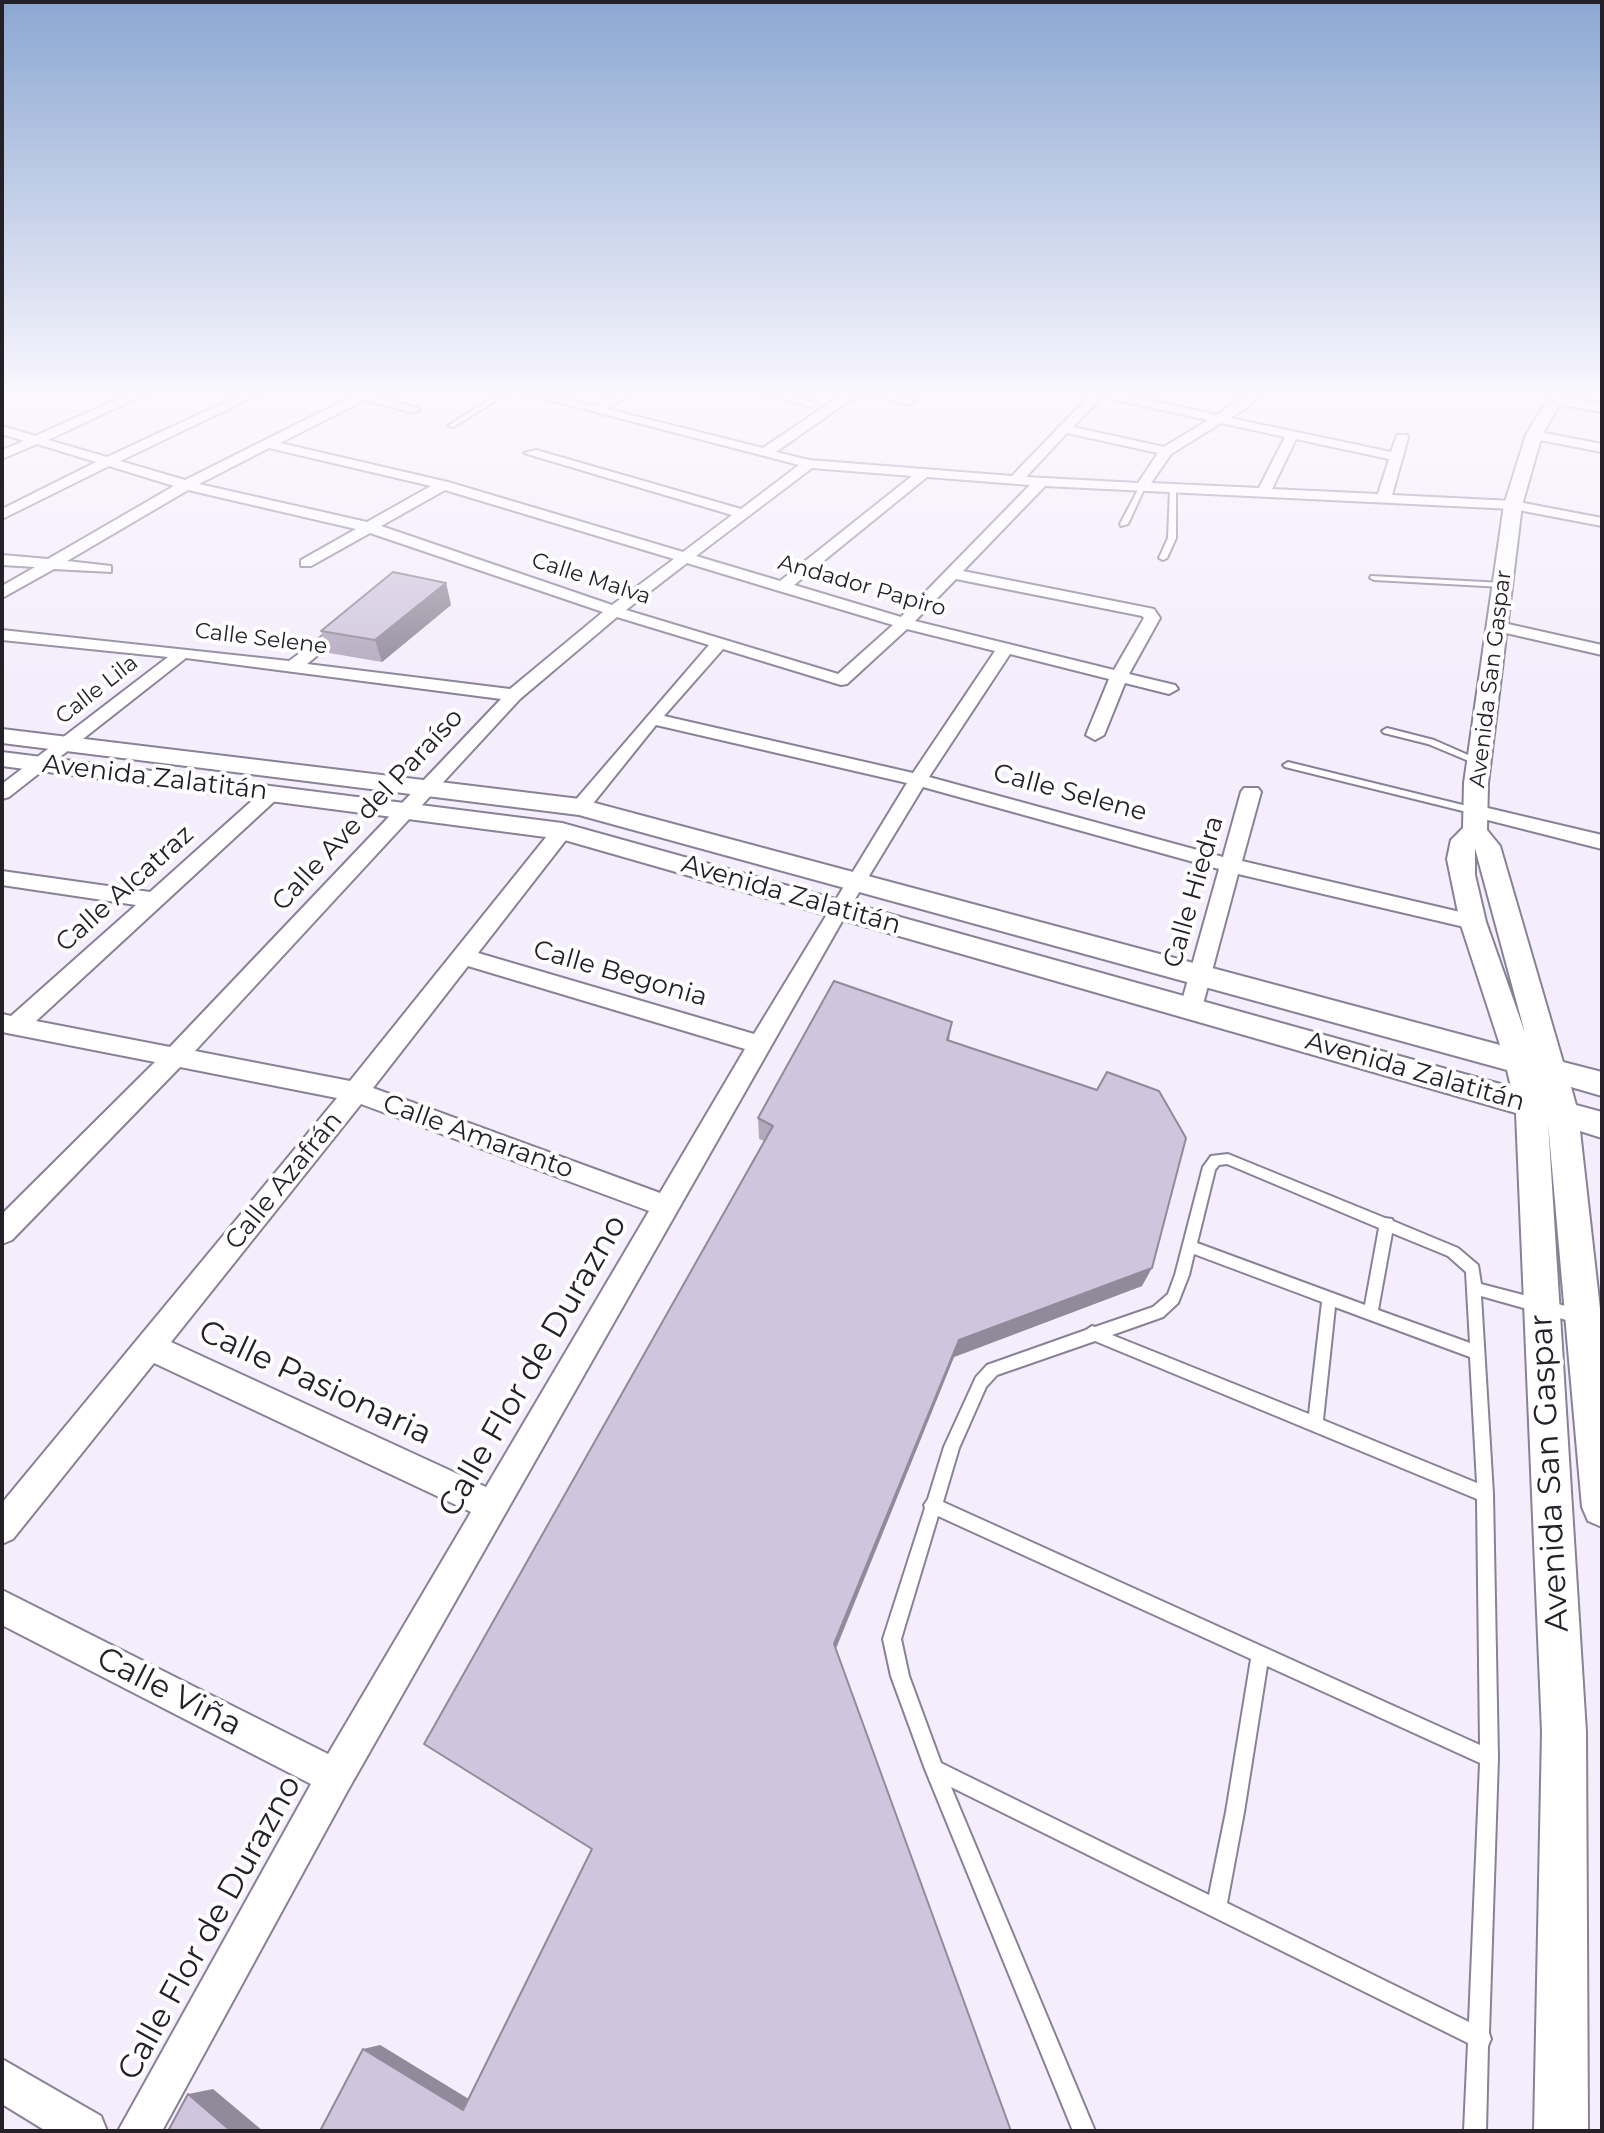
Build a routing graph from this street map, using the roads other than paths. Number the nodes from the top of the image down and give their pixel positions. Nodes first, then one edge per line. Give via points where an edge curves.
1 (48, 492) edge
2 (175, 492) edge
3 (214, 492) edge
4 (431, 492) edge
5 (464, 492) edge
6 (665, 492) edge
7 (773, 492) edge
8 (901, 492) edge
9 (1032, 492) edge
10 (1140, 492) edge
11 (1173, 492) edge
12 (1219, 492) edge
13 (1386, 492) edge
14 (1517, 492) edge
15 (1263, 494) joint
16 (1383, 500) junction
17 (1513, 505) junction
18 (743, 514) junction
19 (2, 515) edge
20 (1602, 522) edge
21 (1124, 524) dead end
22 (368, 527) junction
23 (1163, 558) dead end
24 (683, 559) junction
25 (2, 560) edge
26 (306, 563) dead end
27 (50, 564) junction
28 (106, 569) dead end
29 (951, 573) junction
30 (1374, 578) dead end
31 (1503, 585) junction
32 (782, 587) junction
33 (2, 593) edge
34 (614, 611) junction
35 (359, 614) edge
36 (904, 623) junction
37 (1499, 627) junction
38 (2, 635) edge
39 (719, 644) junction
40 (1006, 647) junction
41 (1602, 650) edge
42 (183, 653) junction
43 (292, 667) junction
44 (1119, 676) junction
45 (1169, 689) dead end
46 (514, 695) junction
47 (652, 719) junction
48 (1387, 731) dead end
49 (1095, 735) dead end
50 (2, 736) edge
51 (66, 744) junction
52 (2, 759) edge
53 (1479, 762) junction
54 (41, 764) junction
55 (1288, 765) dead end
56 (918, 780) junction
57 (426, 786) junction
58 (1251, 792) dead end
59 (2, 793) edge
60 (272, 793) junction
61 (580, 807) junction
62 (405, 811) junction
63 (1475, 821) junction
64 (562, 831) junction
65 (1602, 842) edge
66 (1232, 866) junction
67 (2, 878) edge
68 (856, 881) junction
69 (154, 900) junction
70 (839, 908) junction
71 (1473, 922) junction
72 (463, 957) junction
73 (1199, 977) junction
74 (1191, 1008) junction
75 (9, 1024) edge
76 (761, 1045) junction
77 (176, 1056) junction
78 (1536, 1065) junction
79 (1602, 1084) edge
80 (356, 1092) junction
81 (1547, 1110) junction
82 (1602, 1125) edge
83 (668, 1207) junction
84 (1387, 1223) junction
85 (2, 1232) edge
86 (1189, 1246) junction
87 (1474, 1288) junction
88 (1329, 1298) junction
89 (1541, 1306) junction
90 (1371, 1312) junction
91 (1584, 1318) junction
92 (1092, 1333) junction
93 (149, 1346) junction
94 (1475, 1352) junction
95 (1597, 1402) edge
96 (1315, 1424) junction
97 (1485, 1494) junction
98 (932, 1505) junction
99 (493, 1506) junction
100 (1602, 1507) edge
101 (2, 1528) edge
102 (2, 1607) edge
103 (1260, 1654) junction
104 (1489, 1758) junction
105 (934, 1769) junction
106 (335, 1777) junction
107 (1216, 1908) junction
108 (1481, 2039) junction
109 (2, 2080) edge
110 (86, 2131) edge
111 (139, 2131) edge
112 (1084, 2131) edge
113 (1475, 2131) edge
114 (1561, 2131) edge

1 - 19 street
2 - 27 street
3 - 22 street, Calle Malva
4 - 22 street
5 - 24 street, Andador Papiro
6 - 18 street
7 - 18 street, Calle Ave del Paraíso
8 - 32 street
9 - 29 street
10 - 21 lane
11 - 23 lane via 1172,538
12 - 15 street
13 - 16 street
14 - 17 street, Avenida San Gaspar
15 - 16 street
16 - 17 street
17 - 20 street
17 - 31 street, Avenida San Gaspar
18 - 24 street, Calle Ave del Paraíso
22 - 26 street
22 - 34 street, Calle Malva
24 - 32 street, Andador Papiro
24 - 34 street, Calle Ave del Paraíso
25 - 27 street
27 - 28 street
27 - 33 street
29 - 36 street
29 - 44 street via 1148,612 1152,618
30 - 31 lane
31 - 37 street, Avenida San Gaspar
32 - 36 street, Andador Papiro
34 - 39 street, Calle Malva
34 - 46 street, Calle Ave del Paraíso
35 - 43 street
36 - 39 street, Calle Malva via 841,680
36 - 40 street, Andador Papiro
37 - 41 street
37 - 53 street, Avenida San Gaspar
38 - 42 street, Calle Selene
39 - 47 street
40 - 44 street, Andador Papiro
40 - 56 street, Calle Flor de Durazno
42 - 43 street, Calle Selene
42 - 51 street, Calle Lila
43 - 46 street, Calle Selene
44 - 45 street, Andador Papiro
44 - 49 street
46 - 57 street, Calle Ave del Paraíso
47 - 56 street, Calle Selene
47 - 61 street
48 - 53 lane
50 - 51 street, Avenida Zalatitán
51 - 54 street, Calle Lila
51 - 57 street, Avenida Zalatitán
52 - 54 street, Avenida Zalatitán
53 - 63 street, Avenida San Gaspar
54 - 59 street, Calle Lila
54 - 60 street, Avenida Zalatitán
55 - 63 lane
56 - 66 street, Calle Selene
56 - 68 street, Calle Flor de Durazno
57 - 61 street, Avenida Zalatitán
57 - 62 street, Calle Ave del Paraíso
58 - 66 street, Calle Hiedra
60 - 62 street, Avenida Zalatitán
60 - 69 street, Calle Alcatraz
61 - 68 street, Avenida Zalatitán
62 - 64 street, Avenida Zalatitán
62 - 77 street, Calle Ave del Paraíso
63 - 65 street
63 - 71 street, Avenida San Gaspar via 1460,859
63 - 78 street, Avenida San Gaspar via 1487,846
64 - 70 street, Avenida Zalatitán
64 - 72 street, Calle Azafrán
66 - 71 street, Calle Selene
66 - 73 street, Calle Hiedra
67 - 69 street
68 - 70 street, Calle Flor de Durazno
68 - 73 street, Avenida Zalatitán
69 - 75 street, Calle Alcatraz
70 - 74 street, Avenida Zalatitán
70 - 76 street, Calle Flor de Durazno
71 - 78 street, Avenida San Gaspar
72 - 76 street, Calle Begonia
72 - 80 street, Calle Azafrán
73 - 74 street, Calle Hiedra
73 - 78 street, Avenida Zalatitán
74 - 81 street, Avenida Zalatitán
75 - 77 street, Calle Amaranto
76 - 83 street, Calle Flor de Durazno
77 - 80 street, Calle Amaranto
77 - 85 street, Calle Ave del Paraíso
78 - 79 street, Avenida Zalatitán
78 - 81 street, Avenida San Gaspar
80 - 83 street, Calle Amaranto
80 - 93 street, Calle Azafrán
81 - 82 street, Avenida Zalatitán
81 - 89 street, Avenida San Gaspar
81 - 91 street, Avenida San Gaspar
83 - 99 street, Calle Flor de Durazno
84 - 86 lane via 1228,1159 1216,1160 1209,1167
84 - 87 lane via 1466,1260 1473,1269
84 - 90 lane
86 - 88 lane
86 - 92 lane via 1173,1298 1158,1312
87 - 89 lane
87 - 94 lane
88 - 90 lane
88 - 96 lane
89 - 91 lane
89 - 114 street, Avenida San Gaspar via 1564,1732
90 - 94 lane
91 - 95 street, Avenida San Gaspar
92 - 96 lane
92 - 98 lane via 992,1370 981,1382 952,1447
93 - 99 street, Calle Pasionaria
93 - 101 street, Calle Azafrán
94 - 97 lane
95 - 100 street, Avenida San Gaspar
96 - 97 lane
97 - 104 lane
98 - 103 lane
98 - 105 lane via 892,1639
99 - 106 street, Calle Flor de Durazno
102 - 106 street, Calle Viña
103 - 104 lane
103 - 107 lane
104 - 108 lane
105 - 107 lane
105 - 112 lane
106 - 111 street, Calle Flor de Durazno
107 - 108 lane
108 - 113 lane
109 - 110 street

